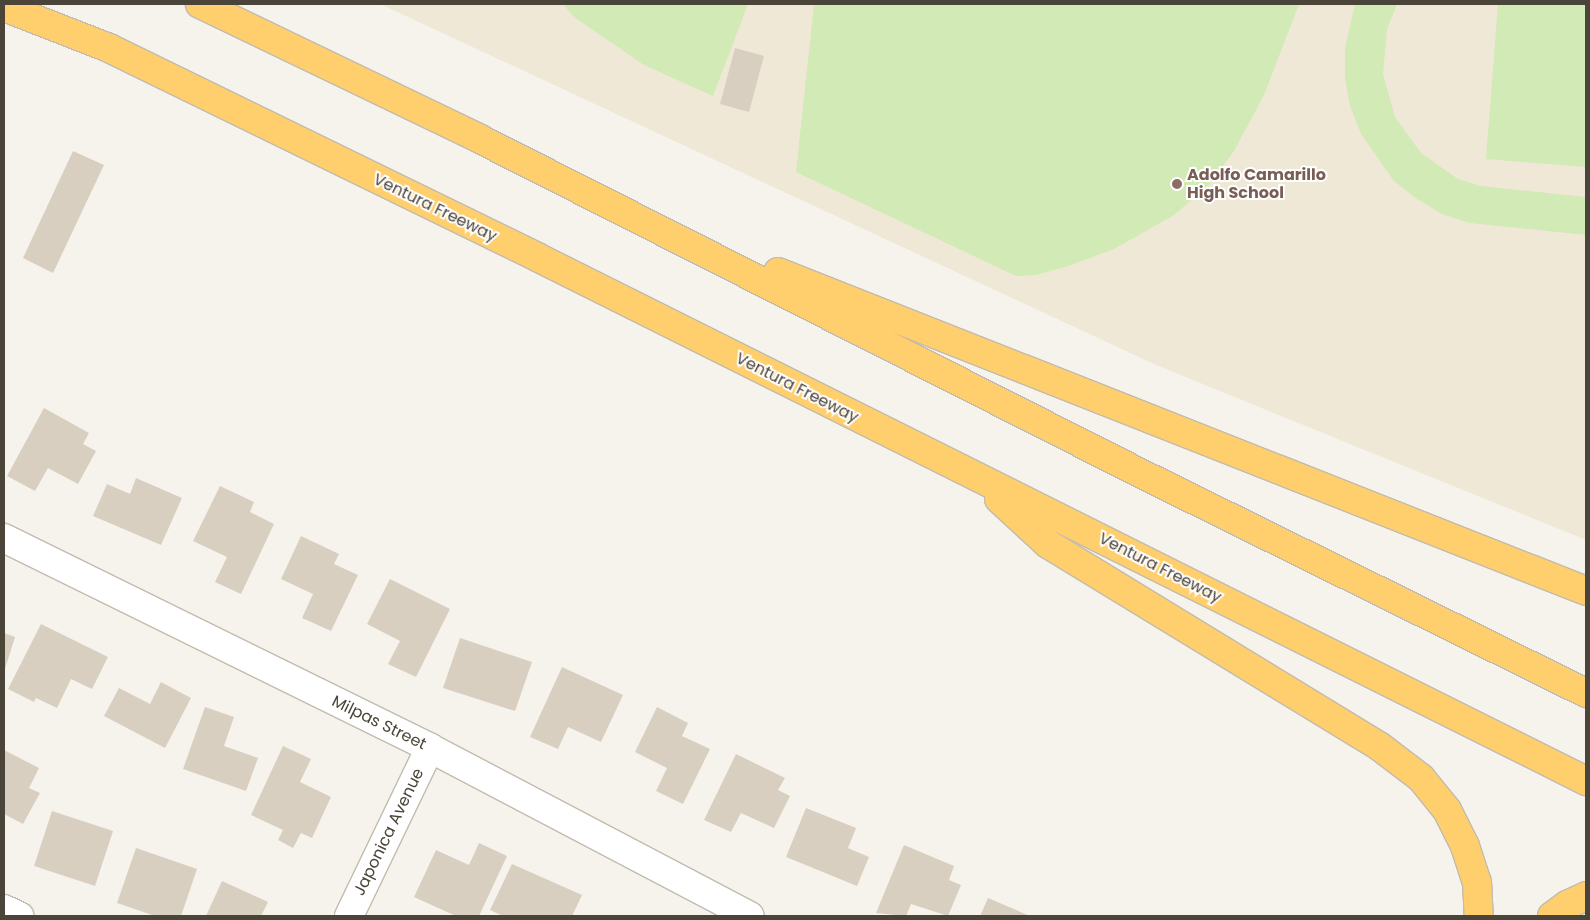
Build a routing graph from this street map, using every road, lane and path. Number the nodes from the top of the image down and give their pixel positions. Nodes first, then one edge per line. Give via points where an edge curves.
1 (200, 4) edge
2 (4, 7) edge
3 (620, 210) junction
4 (980, 480) junction
5 (4, 538) edge
6 (1586, 591) edge
7 (1586, 692) edge
8 (430, 748) junction
9 (1586, 781) edge
10 (1586, 896) edge
11 (4, 909) edge
12 (19, 916) edge
13 (349, 916) edge
14 (750, 916) edge
15 (1479, 916) edge
16 (1552, 916) edge

1 - 3 highway via 317,58
2 - 4 highway, Ventura Freeway via 109,48
3 - 6 highway
3 - 7 highway via 1136,471
4 - 9 highway, Ventura Freeway
4 - 15 highway via 1048,544 1379,746 1420,778 1447,810 1466,846 1477,882
5 - 8 street, Milpas Street
8 - 13 street, Japonica Avenue
8 - 14 street, Milpas Street
10 - 16 highway
11 - 12 street

